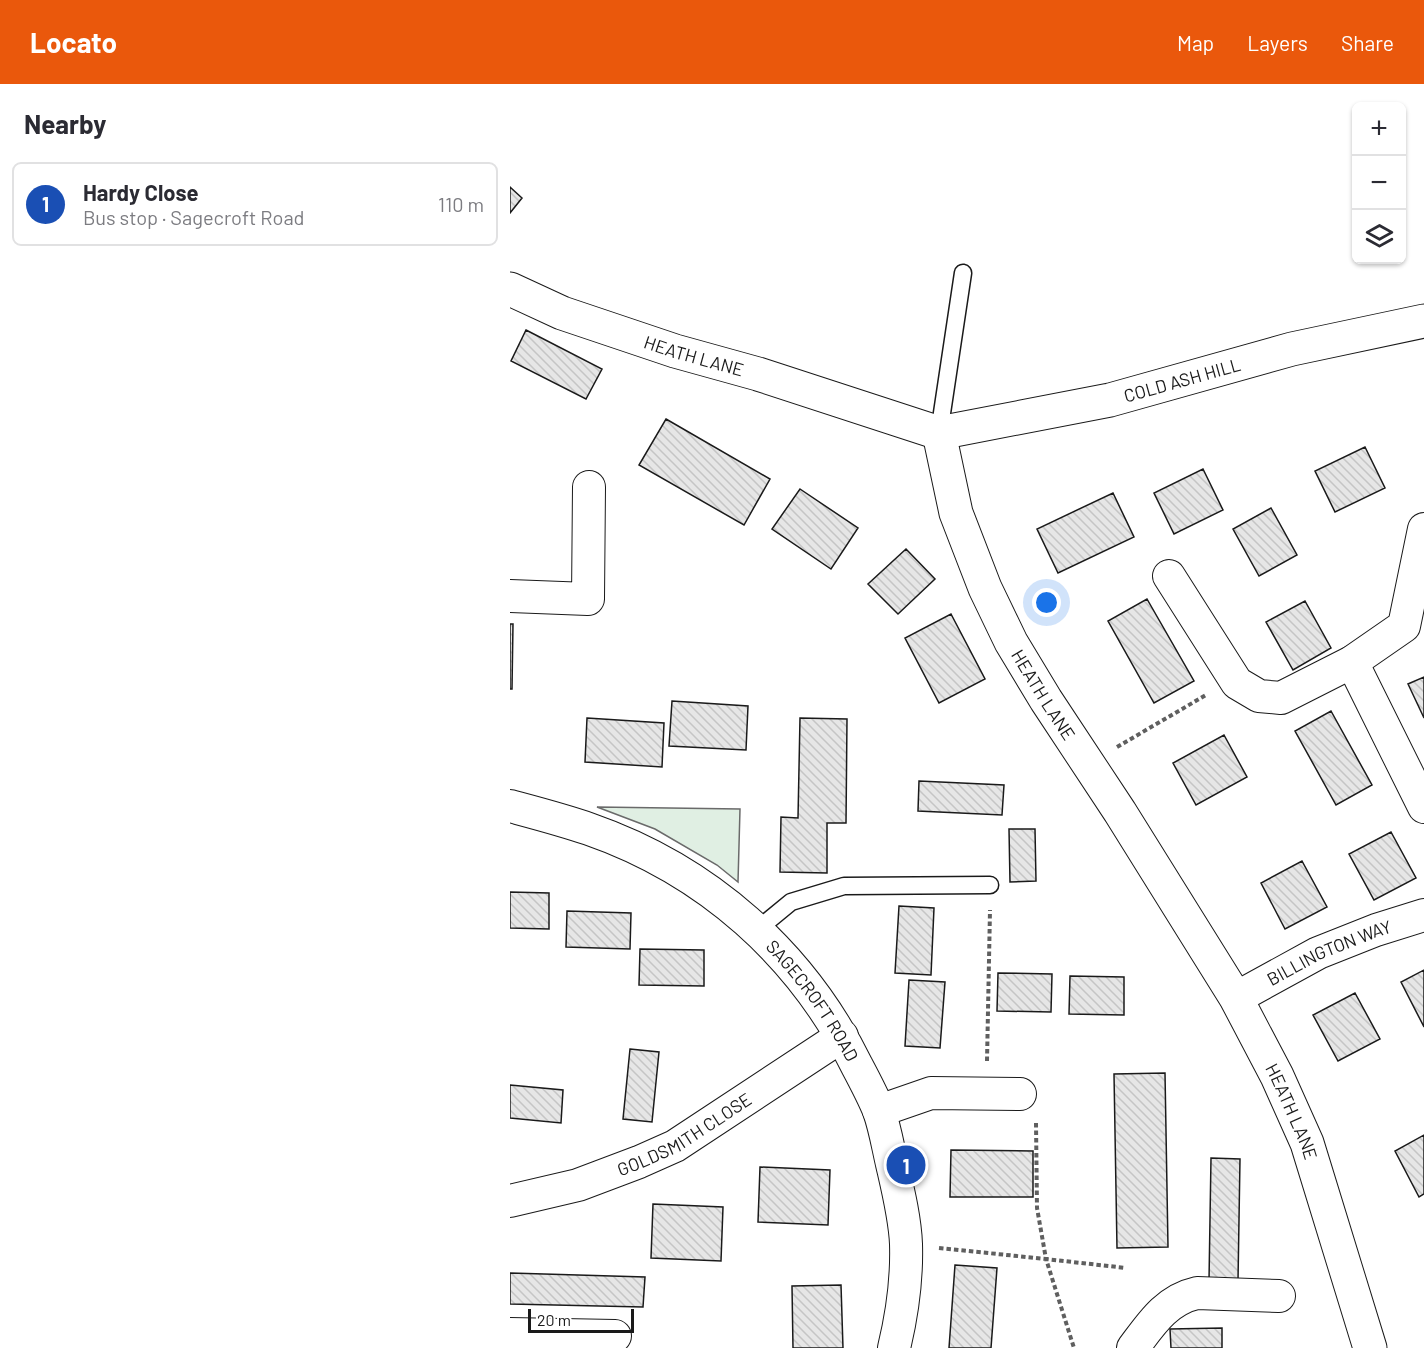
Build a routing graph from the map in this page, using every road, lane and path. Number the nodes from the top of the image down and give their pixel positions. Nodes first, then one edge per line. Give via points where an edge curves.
1 (963, 273) dead end
2 (510, 289) edge
3 (1424, 321) edge
4 (939, 433) junction
5 (589, 487) dead end
6 (1424, 528) edge
7 (1169, 576) dead end
8 (510, 596) edge
9 (1352, 662) junction
10 (1234, 678) junction
11 (1088, 765) junction
12 (510, 806) edge
13 (1424, 807) edge
14 (990, 885) joint
15 (1424, 915) edge
16 (757, 930) junction
17 (1236, 998) junction
18 (842, 1036) junction
19 (986, 1094) junction
20 (1020, 1094) joint
21 (879, 1112) junction
22 (510, 1201) edge
23 (906, 1244) junction
24 (1046, 1259) junction
25 (1126, 1268) dead end
26 (1279, 1296) dead end
27 (510, 1334) edge
28 (615, 1336) dead end
29 (894, 1348) edge
30 (1074, 1348) edge
31 (1133, 1348) edge
32 (1370, 1348) edge

1 - 4 lane
2 - 4 street, HEATH LANE via 562,313 675,351
3 - 4 street, COLD ASH HILL via 1292,349 1110,400
4 - 11 street, HEATH LANE via 956,513 985,588 1011,642
5 - 8 street via 588,599
6 - 9 street via 1404,626
7 - 10 street
9 - 10 street via 1281,698 1259,696
9 - 13 street
10 - 11 path
11 - 17 street, HEATH LANE
12 - 16 street, SAGECROFT ROAD via 589,829 633,848 687,876
14 - 16 lane via 844,886 783,906
14 - 19 path
15 - 17 street, BILLINGTON WAY via 1318,953
16 - 18 street, SAGECROFT ROAD via 800,974
17 - 32 street, HEATH LANE via 1307,1143
18 - 21 street, SAGECROFT ROAD
18 - 22 street, GOLDSMITH CLOSE via 675,1146 578,1185
19 - 20 street
19 - 21 street via 931,1093
20 - 24 path via 1036,1095 1037,1208
21 - 23 street, SAGECROFT ROAD
23 - 24 path
23 - 29 street, SAGECROFT ROAD via 903,1301
24 - 25 path
24 - 30 path
26 - 31 street via 1184,1296 1160,1314
27 - 28 street

